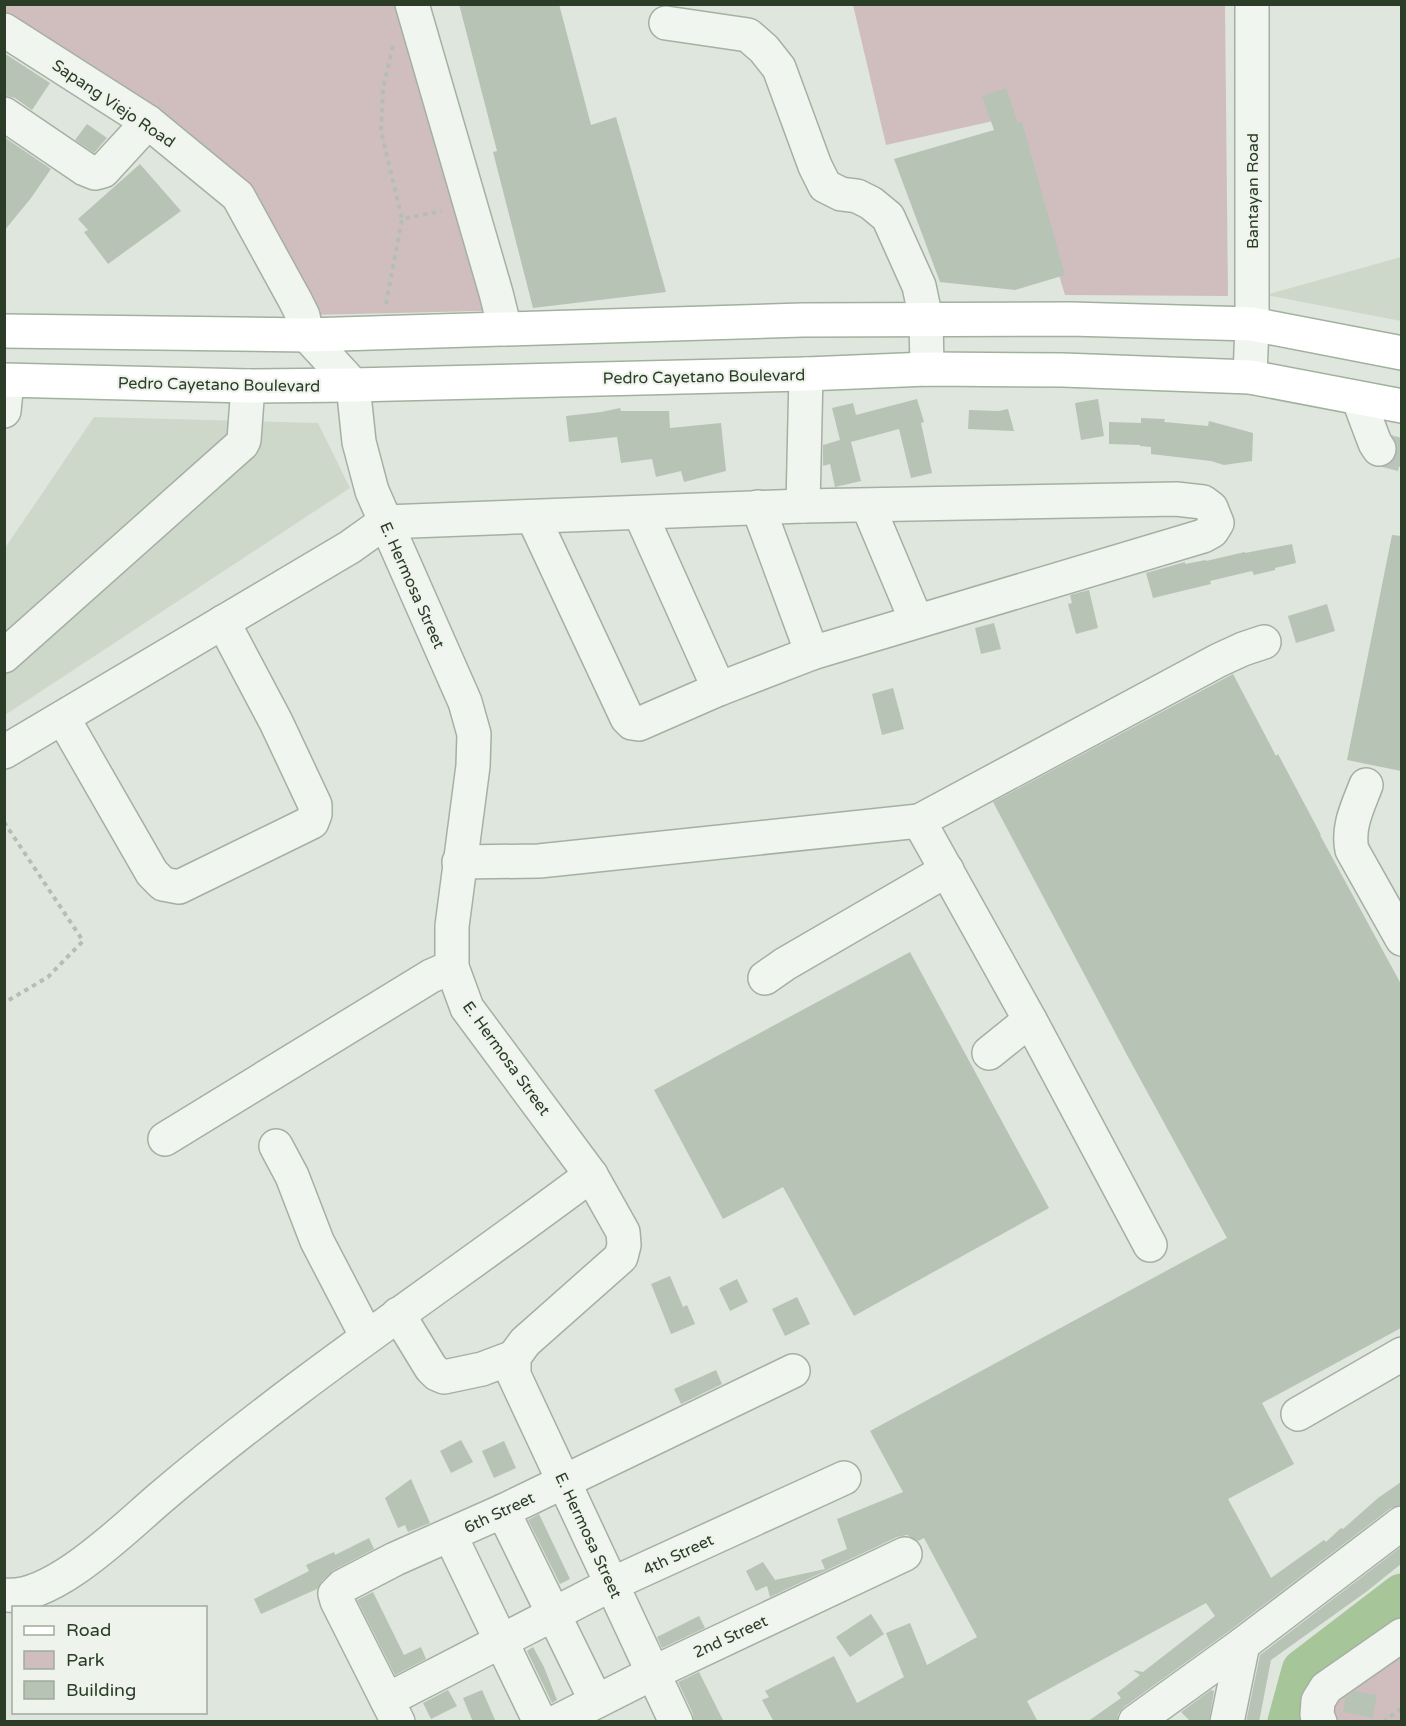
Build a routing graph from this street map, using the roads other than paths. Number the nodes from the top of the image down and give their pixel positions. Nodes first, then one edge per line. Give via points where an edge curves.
1 (412, 4) edge
2 (1252, 4) edge
3 (666, 23) dead end
4 (4, 30) edge
5 (4, 114) edge
6 (148, 122) junction
7 (926, 319) junction
8 (1252, 324) junction
9 (505, 329) junction
10 (4, 331) edge
11 (307, 335) junction
12 (1401, 353) edge
13 (927, 369) junction
14 (806, 374) junction
15 (1250, 377) junction
16 (352, 385) junction
17 (248, 386) junction
18 (5, 391) edge
19 (1358, 398) junction
20 (1401, 406) edge
21 (1379, 449) dead end
22 (803, 506) junction
23 (868, 506) junction
24 (758, 507) junction
25 (640, 513) junction
26 (532, 517) junction
27 (385, 522) junction
28 (916, 620) junction
29 (223, 622) junction
30 (1264, 642) dead end
31 (812, 653) junction
32 (4, 656) edge
33 (719, 689) junction
34 (63, 718) junction
35 (4, 752) edge
36 (1365, 785) dead end
37 (920, 821) junction
38 (459, 862) junction
39 (947, 870) junction
40 (1401, 939) edge
41 (452, 967) junction
42 (765, 978) dead end
43 (1030, 1020) junction
44 (988, 1053) dead end
45 (165, 1139) dead end
46 (276, 1146) dead end
47 (591, 1175) junction
48 (1150, 1245) dead end
49 (398, 1314) junction
50 (367, 1337) junction
51 (1401, 1354) edge
52 (514, 1357) junction
53 (793, 1371) dead end
54 (1298, 1414) dead end
55 (844, 1478) dead end
56 (564, 1481) junction
57 (503, 1511) junction
58 (1401, 1523) edge
59 (450, 1535) junction
60 (905, 1554) dead end
61 (612, 1584) junction
62 (4, 1595) edge
63 (555, 1614) junction
64 (1401, 1635) edge
65 (501, 1642) junction
66 (1243, 1644) junction
67 (653, 1672) junction
68 (596, 1701) junction
69 (393, 1711) edge
70 (540, 1722) edge
71 (556, 1722) edge
72 (676, 1722) edge
73 (1135, 1722) edge
74 (1227, 1722) edge
75 (1320, 1722) edge

1 - 9 street
2 - 8 street, Bantayan Road
3 - 7 street via 748,35 764,49 779,68 825,186 872,202 888,217 919,286
4 - 6 street, Sapang Viejo Road
5 - 6 street via 95,173 103,171
6 - 11 street, Sapang Viejo Road via 238,196 303,316
7 - 8 main road
7 - 9 main road
7 - 13 street
8 - 12 main road
8 - 15 street, Bantayan Road
9 - 11 main road
10 - 11 main road
11 - 16 street
13 - 14 main road, Pedro Cayetano Boulevard
13 - 15 main road, Pedro Cayetano Boulevard via 1063,369
14 - 16 main road, Pedro Cayetano Boulevard
14 - 22 street
15 - 19 main road, Pedro Cayetano Boulevard
16 - 17 main road, Pedro Cayetano Boulevard
16 - 27 street, E. Hermosa Street via 359,442
17 - 18 main road, Pedro Cayetano Boulevard
17 - 32 street via 242,444
19 - 20 main road, Pedro Cayetano Boulevard
19 - 21 street
22 - 23 street
22 - 24 street
23 - 28 street
23 - 28 street via 1176,499 1203,502 1211,508 1216,524 1203,536
24 - 25 street
24 - 31 street
25 - 26 street
25 - 33 street
26 - 27 street
26 - 33 street via 632,723 639,724
27 - 29 street
27 - 38 street, E. Hermosa Street via 465,702 474,734
28 - 31 street
29 - 34 street
29 - 34 street via 315,805 312,822 179,887 163,884 152,873
30 - 37 street via 1219,660
31 - 33 street
34 - 35 street
36 - 40 street via 1350,829 1352,850
37 - 38 street via 539,861
37 - 39 street
38 - 41 street, E. Hermosa Street
39 - 42 street
39 - 43 street
41 - 45 street via 431,976
41 - 47 street, E. Hermosa Street via 467,1008
43 - 44 street
43 - 48 street
46 - 50 street via 317,1241
47 - 49 street
47 - 52 street, E. Hermosa Street via 623,1232 621,1257 525,1342
49 - 50 street
49 - 52 street via 431,1368 444,1377
50 - 62 street via 201,1463 87,1560 48,1586
51 - 54 street
52 - 56 street, E. Hermosa Street via 514,1375
53 - 56 street, 6th Street
55 - 61 street, 4th Street
56 - 57 street, 6th Street
56 - 61 street, E. Hermosa Street
57 - 59 street, 6th Street
57 - 63 street
58 - 66 street
59 - 65 street
59 - 69 street, 6th Street via 395,1559 335,1594
60 - 67 street, 2nd Street
61 - 63 street, 4th Street
61 - 67 street, E. Hermosa Street
63 - 65 street, 4th Street
63 - 68 street
64 - 75 street via 1326,1688 1318,1701
65 - 69 street, 4th Street
65 - 70 street
66 - 73 street
66 - 74 street
67 - 68 street, 2nd Street
67 - 72 street, E. Hermosa Street
68 - 71 street, 2nd Street

